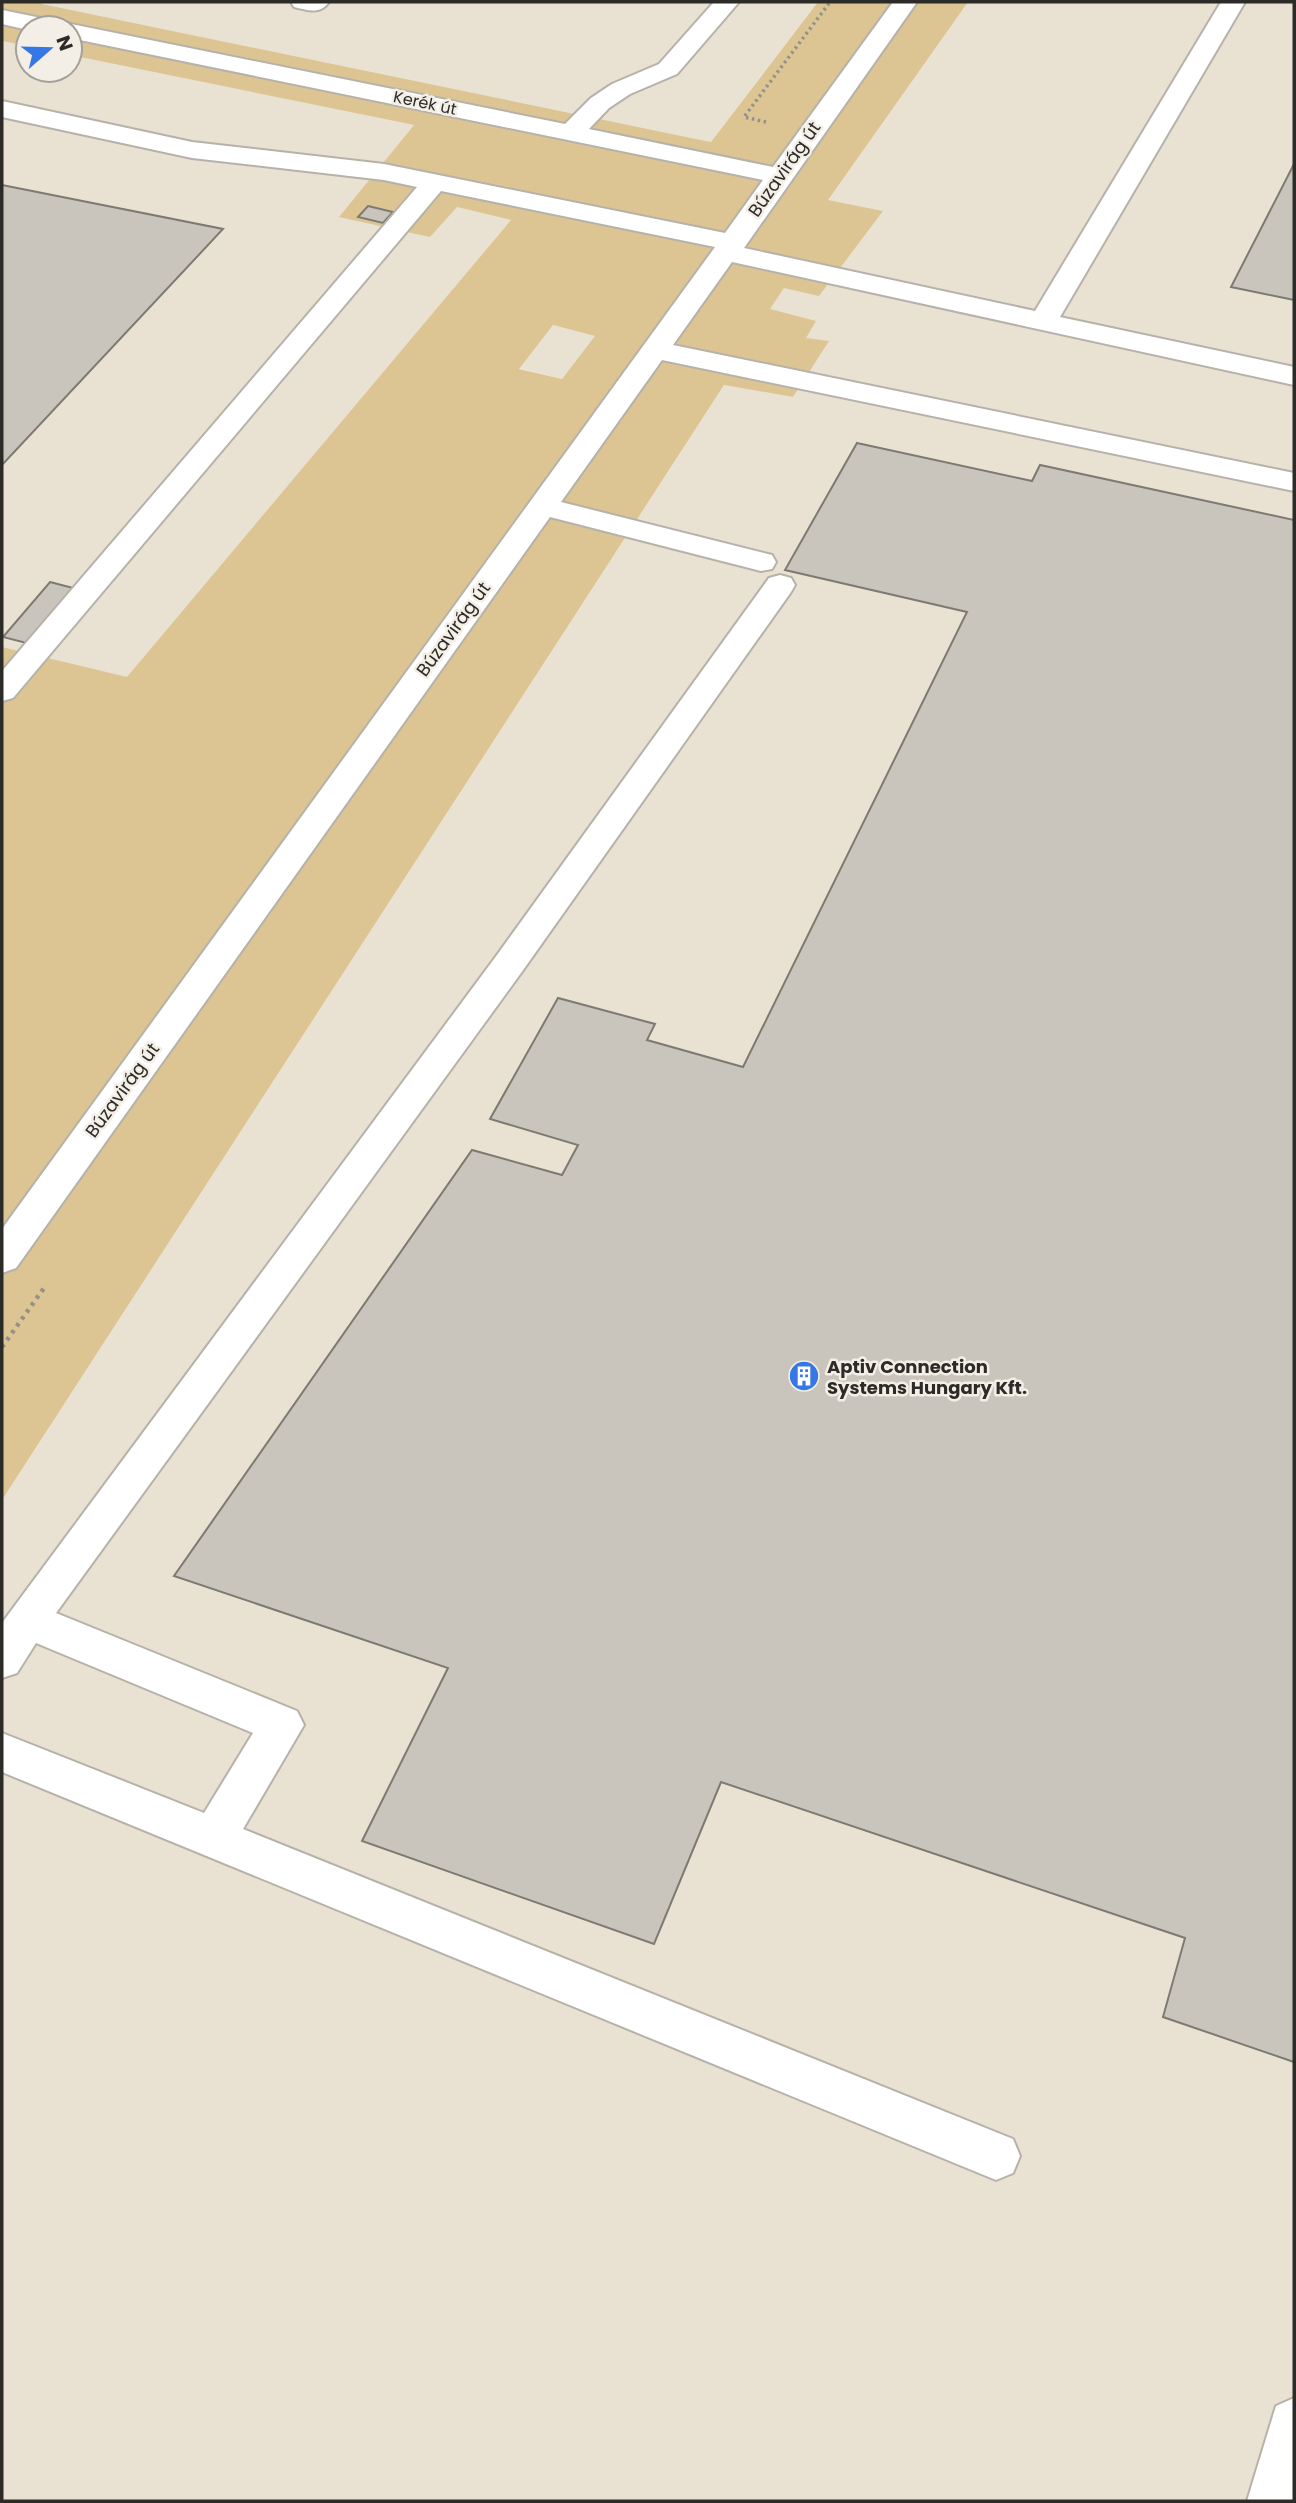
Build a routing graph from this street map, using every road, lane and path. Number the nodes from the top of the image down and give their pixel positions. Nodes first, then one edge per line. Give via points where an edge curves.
1 (303, 2) edge
2 (317, 2) edge
3 (727, 2) edge
4 (830, 2) edge
5 (905, 2) edge
6 (1233, 2) edge
7 (84, 34) edge
8 (2, 108) edge
9 (744, 117) dead end
10 (570, 133) junction
11 (780, 176) junction
12 (434, 183) junction
13 (730, 248) junction
14 (1043, 321) junction
15 (654, 350) junction
16 (1294, 376) edge
17 (1294, 482) edge
18 (542, 506) junction
19 (2, 691) edge
20 (2, 1258) edge
21 (27, 1620) junction
22 (2, 1660) edge
23 (2, 1752) edge
24 (213, 1839) junction
25 (996, 2156) dead end
26 (1294, 2424) edge
27 (1273, 2501) edge

1 - 2 street
3 - 10 street via 668,69 621,89
4 - 9 path
5 - 11 street, Búzavirág út
6 - 14 street
7 - 10 street, Kerék út
8 - 12 street via 192,150 384,172
10 - 11 street, Kerék út
11 - 13 street, Búzavirág út
12 - 13 street
12 - 19 street
13 - 14 street
13 - 15 street, Búzavirág út
14 - 16 street
15 - 17 street
15 - 18 street, Búzavirág út
18 - 20 street, Búzavirág út
18 - 21 street via 770,573 501,975
21 - 22 street
21 - 24 street via 282,1725
23 - 24 street
24 - 25 street
26 - 27 street

